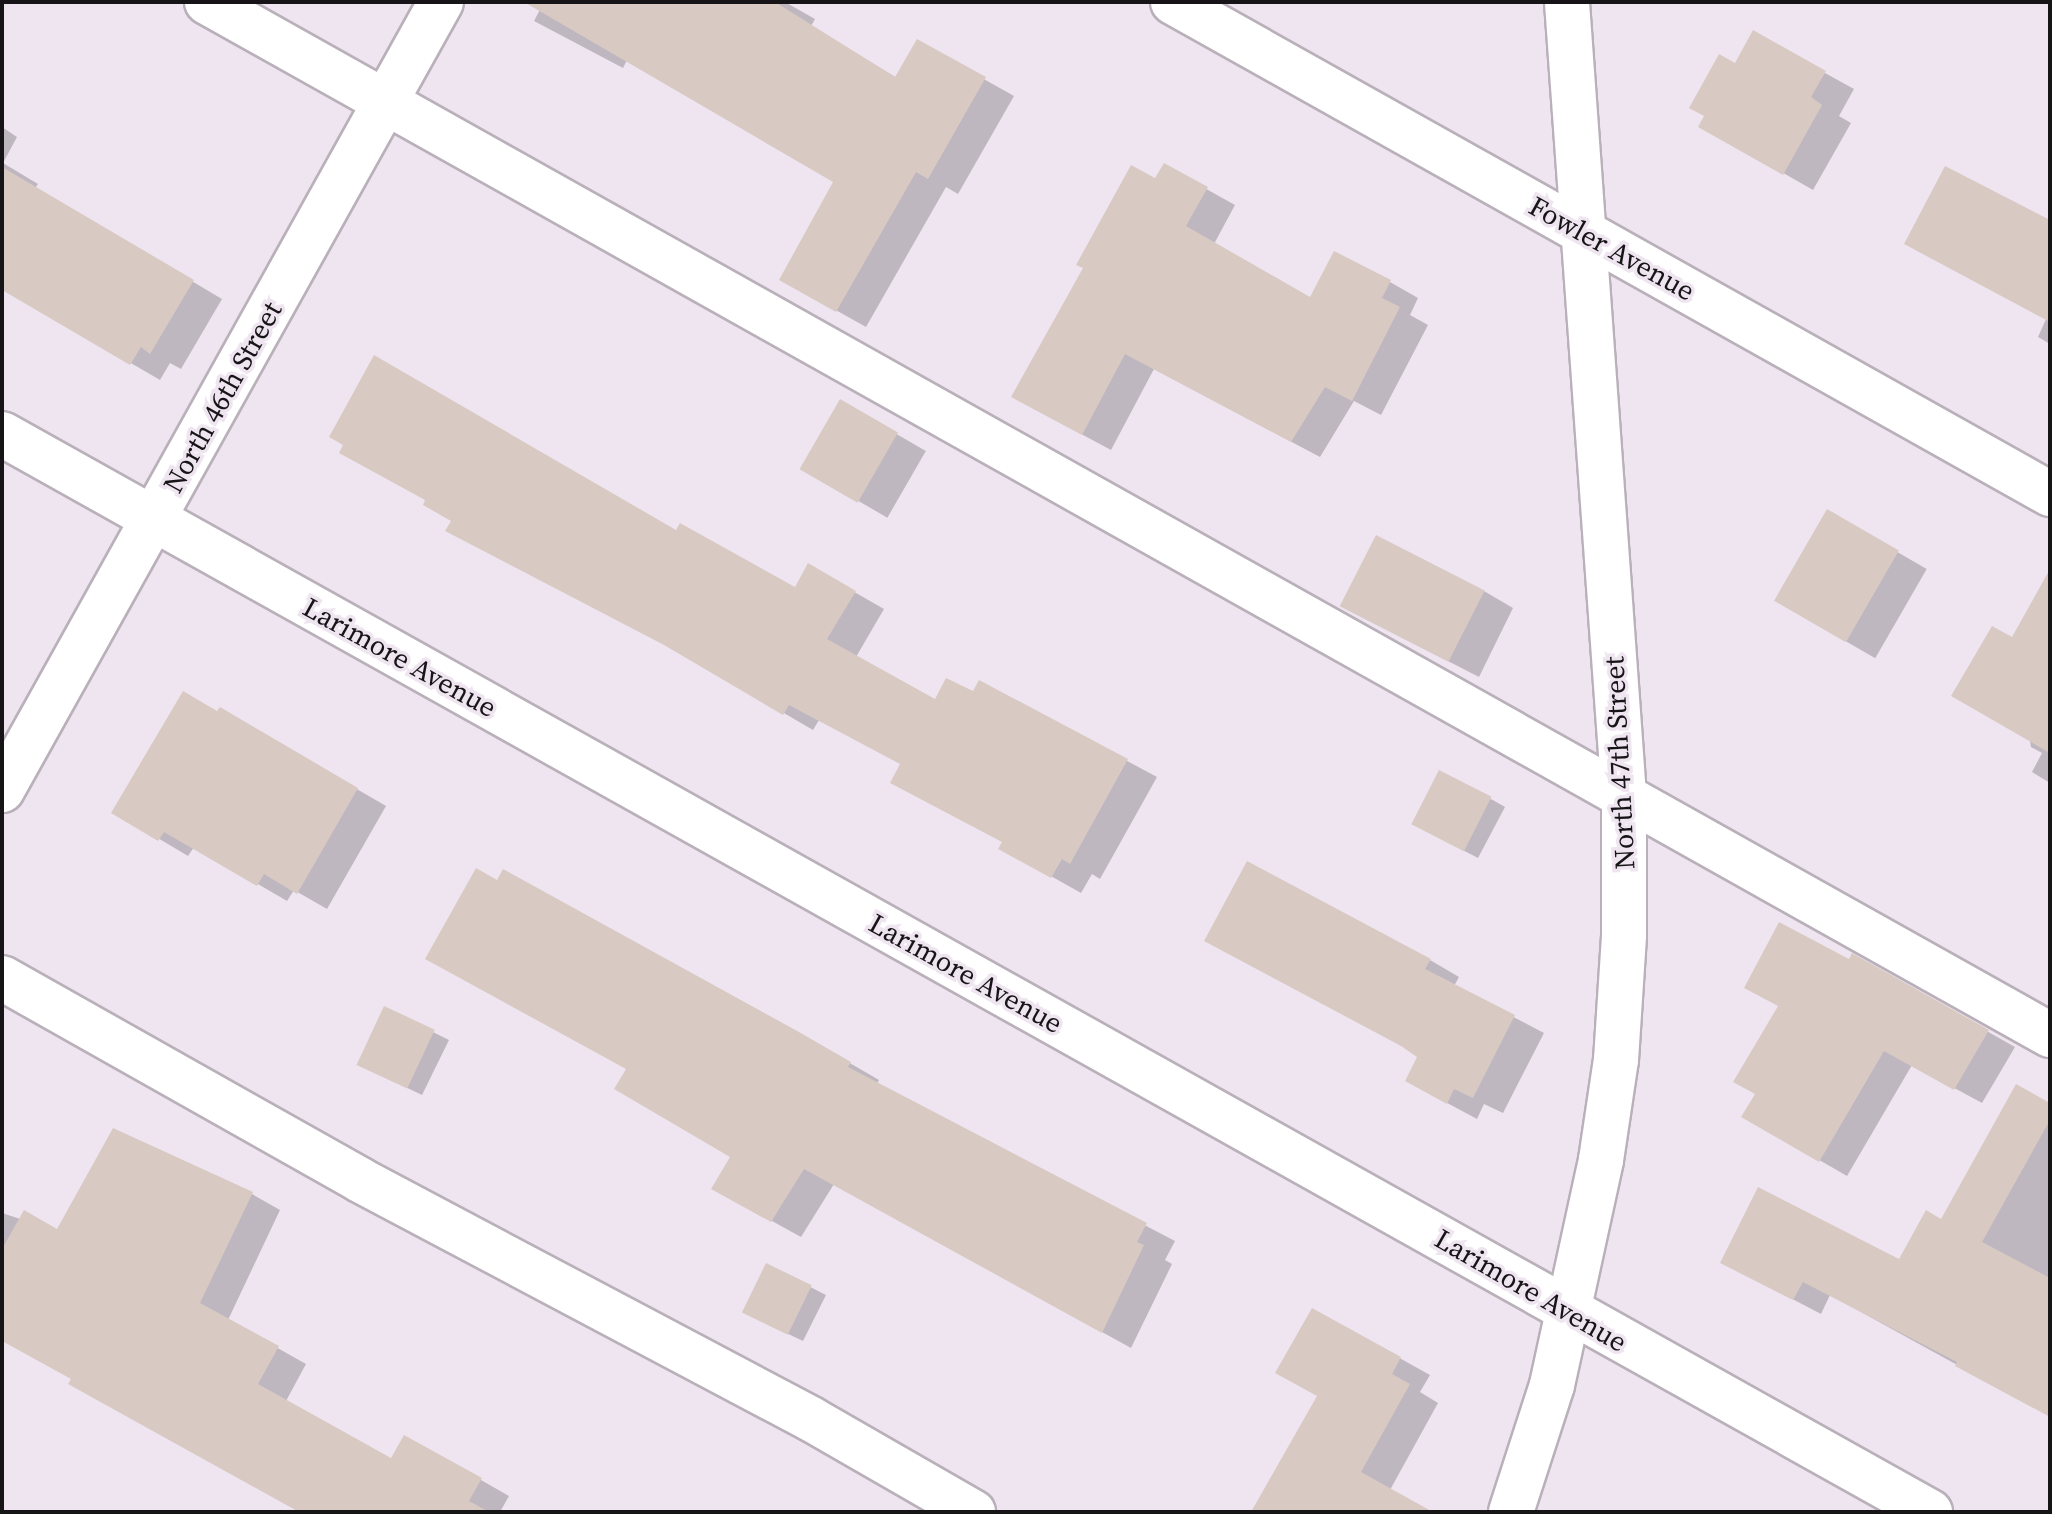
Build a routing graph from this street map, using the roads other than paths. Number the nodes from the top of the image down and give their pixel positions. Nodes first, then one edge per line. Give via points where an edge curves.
1 (207, 2) edge
2 (441, 2) edge
3 (1173, 2) edge
4 (1567, 2) edge
5 (387, 103) junction
6 (1583, 231) junction
7 (2, 434) edge
8 (2050, 494) edge
9 (153, 519) junction
10 (2, 790) edge
11 (1624, 796) junction
12 (2, 978) edge
13 (2050, 1035) edge
14 (1567, 1309) junction
15 (973, 1512) edge
16 (1511, 1512) edge
17 (1930, 1512) edge

1 - 5 street
2 - 5 street, North 46th Street
3 - 6 street, Fowler Avenue
4 - 6 street, North 47th Street
5 - 9 street, North 46th Street
5 - 11 street
6 - 8 street, Fowler Avenue
6 - 11 street, North 47th Street
7 - 9 street, Larimore Avenue
9 - 10 street, North 46th Street
9 - 14 street, Larimore Avenue
11 - 13 street
11 - 14 street, North 47th Street via 1624,935 1616,1060 1601,1160
12 - 15 street via 360,1180 811,1419
14 - 16 street, North 47th Street via 1552,1385
14 - 17 street, Larimore Avenue

